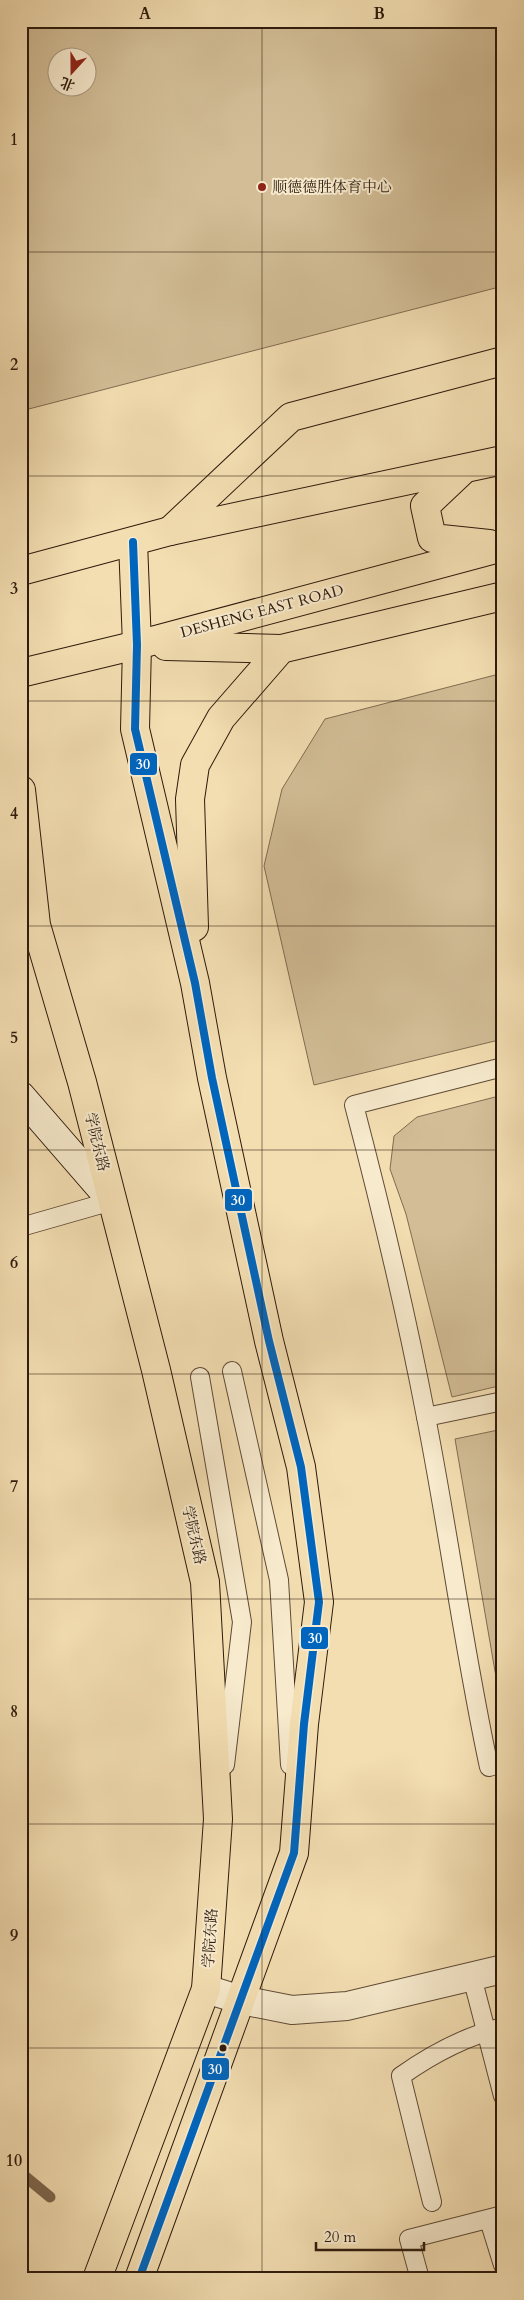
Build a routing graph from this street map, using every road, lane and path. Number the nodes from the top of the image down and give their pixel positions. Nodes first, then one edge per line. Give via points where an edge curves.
1 (503, 361) edge
2 (503, 460) edge
3 (464, 469) junction
4 (170, 531) junction
5 (133, 542) junction
6 (503, 546) edge
7 (21, 571) edge
8 (503, 596) edge
9 (137, 645) junction
10 (281, 649) junction
11 (21, 672) edge
12 (21, 790) edge
13 (195, 983) junction
14 (503, 1067) edge
15 (21, 1096) edge
16 (112, 1202) junction
17 (21, 1227) edge
18 (232, 1371) dead end
19 (200, 1378) dead end
20 (503, 1402) edge
21 (426, 1417) junction
22 (503, 1763) edge
23 (218, 1819) junction
24 (294, 1853) junction
25 (503, 1969) edge
26 (472, 1977) junction
27 (206, 1988) junction
28 (241, 2000) junction
29 (494, 2029) edge
30 (503, 2096) edge
31 (432, 2202) dead end
32 (496, 2218) edge
33 (503, 2264) edge
34 (97, 2279) edge
35 (139, 2279) edge
36 (420, 2279) edge

1 - 4 main road via 291,417
2 - 3 main road
3 - 4 main road
3 - 6 main road via 425,506 432,538
4 - 5 main road
5 - 7 main road
5 - 9 main road
6 - 9 main road, DESHENG EAST ROAD
8 - 10 main road
9 - 10 main road
9 - 11 main road, DESHENG EAST ROAD
9 - 13 main road via 135,729
10 - 13 main road via 221,718 195,765 190,799
12 - 16 main road, 学院东路 via 36,925 82,1082
13 - 24 main road via 212,1078 267,1331 301,1467 319,1602 304,1724
14 - 21 lane via 354,1105 384,1221
15 - 16 street
16 - 17 lane
16 - 23 main road, 学院东路 via 156,1370 205,1582
18 - 24 lane via 279,1580
19 - 23 lane via 242,1622
20 - 21 lane
21 - 22 lane via 474,1699 489,1767
23 - 27 main road, 学院东路
24 - 28 main road
25 - 26 street
26 - 28 street via 347,2006 292,2010
26 - 29 lane
27 - 28 street
27 - 34 main road, 学院东路
28 - 35 main road
29 - 30 lane
29 - 31 lane via 428,2057 401,2076
32 - 33 lane
32 - 36 lane via 409,2239

